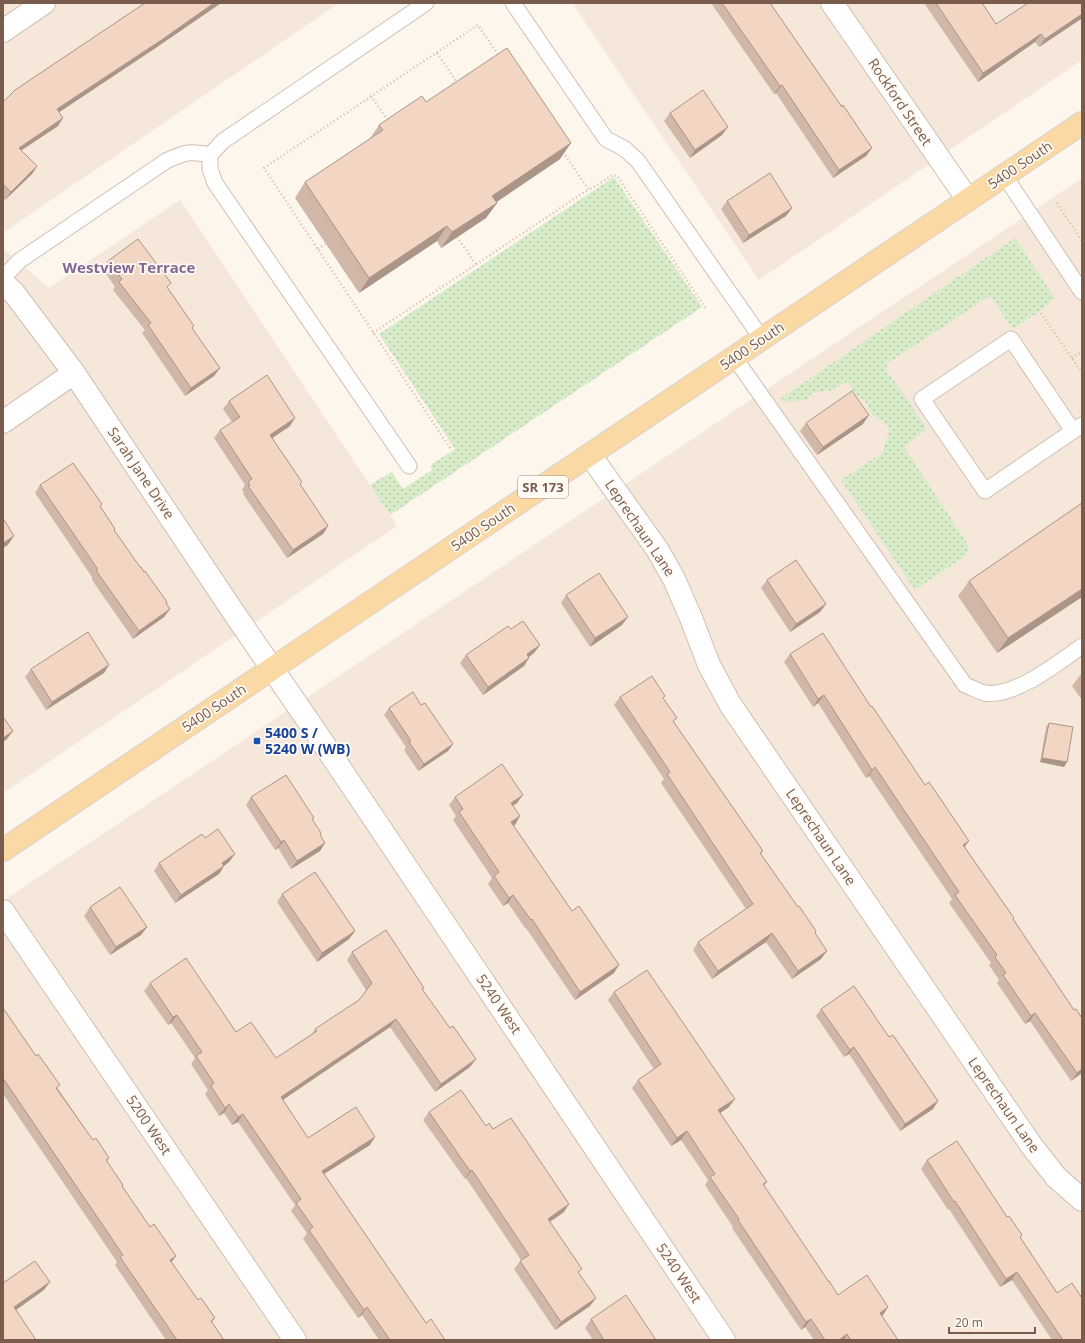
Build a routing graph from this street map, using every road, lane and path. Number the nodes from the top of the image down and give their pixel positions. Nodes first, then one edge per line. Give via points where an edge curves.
1 (426, 3) edge
2 (513, 3) edge
3 (832, 3) edge
4 (31, 7) edge
5 (3, 31) edge
6 (437, 53) junction
7 (500, 58) edge
8 (460, 87) edge
9 (371, 96) junction
10 (1082, 123) edge
11 (391, 125) edge
12 (562, 150) edge
13 (210, 155) junction
14 (1004, 175) junction
15 (589, 190) junction
16 (968, 200) junction
17 (1057, 203) dead end
18 (457, 236) edge
19 (1082, 241) edge
20 (325, 244) dead end
21 (318, 249) junction
22 (476, 264) junction
23 (3, 278) edge
24 (3, 283) edge
25 (1082, 292) edge
26 (706, 309) dead end
27 (1041, 313) dead end
28 (373, 333) junction
29 (762, 339) junction
30 (1082, 352) edge
31 (734, 357) junction
32 (1072, 358) junction
33 (74, 373) junction
34 (1082, 373) edge
35 (3, 422) edge
36 (1078, 428) edge
37 (450, 448) dead end
38 (590, 455) junction
39 (409, 466) dead end
40 (1082, 646) edge
41 (273, 668) junction
42 (3, 850) edge
43 (3, 911) edge
44 (1082, 1200) edge
45 (295, 1340) edge
46 (724, 1340) edge

1 - 13 lane via 223,142
2 - 29 lane via 606,139 625,149 638,161
3 - 16 street, Rockford Street
4 - 5 street
6 - 7 path via 478,25
6 - 8 path
6 - 9 path
9 - 11 path
9 - 21 path via 264,168
10 - 14 main road, 5400 South / SR 173
12 - 15 path
13 - 23 lane via 183,153 166,161 19,261
13 - 39 lane via 210,169 215,183
14 - 16 main road, 5400 South / SR 173
14 - 25 lane
15 - 22 path
15 - 26 path via 613,175 617,176
16 - 29 main road, 5400 South / SR 173
17 - 19 path
18 - 22 path
20 - 21 path
21 - 28 path
22 - 28 path
24 - 33 street, Sarah Jane Drive via 14,292
27 - 32 path
28 - 37 path
29 - 31 main road, 5400 South / SR 173
30 - 32 path
31 - 38 main road, 5400 South / SR 173
31 - 40 lane via 965,685 985,694 1005,692 1026,684
32 - 34 path
33 - 35 street
33 - 41 street, Sarah Jane Drive
36 - 36 lane via 985,491 922,399 1010,339
38 - 41 main road, 5400 South / SR 173
38 - 44 street, Leprechaun Lane via 657,549 674,579 709,665 730,704 1031,1145 1056,1177
41 - 42 main road, 5400 South / SR 173
41 - 46 street, 5240 West
43 - 45 street, 5200 West

